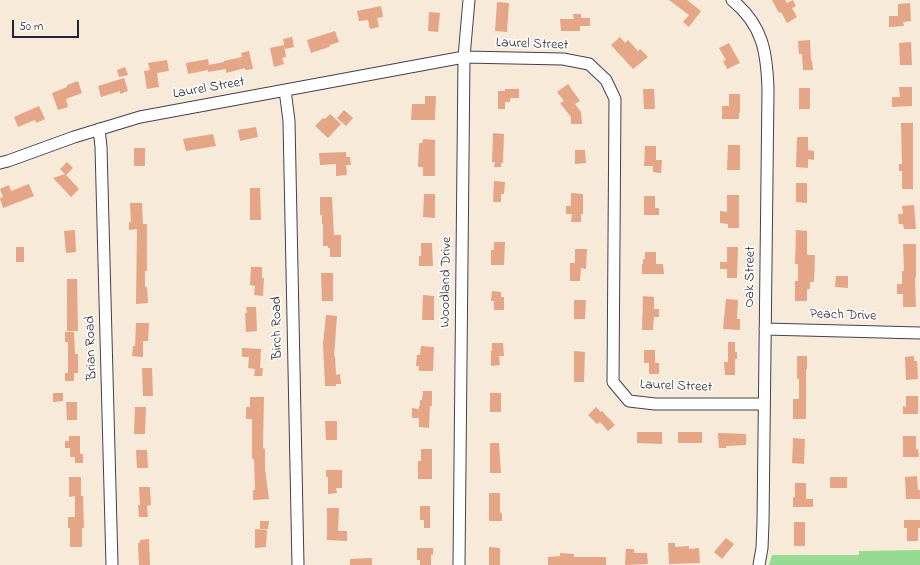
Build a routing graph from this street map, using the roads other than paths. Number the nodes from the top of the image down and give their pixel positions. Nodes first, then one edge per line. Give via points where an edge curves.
1 (468, 0) edge
2 (732, 0) edge
3 (464, 57) junction
4 (285, 90) junction
5 (99, 129) junction
6 (0, 163) edge
7 (765, 329) junction
8 (920, 333) edge
9 (764, 404) junction
10 (112, 565) edge
11 (298, 565) edge
12 (459, 565) edge
13 (759, 565) edge

1 - 3 street, Woodland Drive
2 - 7 street, Oak Street via 754,24 762,41 767,63
3 - 4 street, Laurel Street
3 - 9 street, Laurel Street via 564,59 589,64 606,80 615,99 613,382 629,400 654,404
3 - 12 street, Woodland Drive
4 - 5 street, Laurel Street via 140,117
4 - 11 street, Birch Road via 289,121
5 - 6 street, Laurel Street
5 - 10 street, Brian Road
7 - 8 street, Peach Drive
7 - 9 street, Oak Street
9 - 13 street, Oak Street via 763,523

